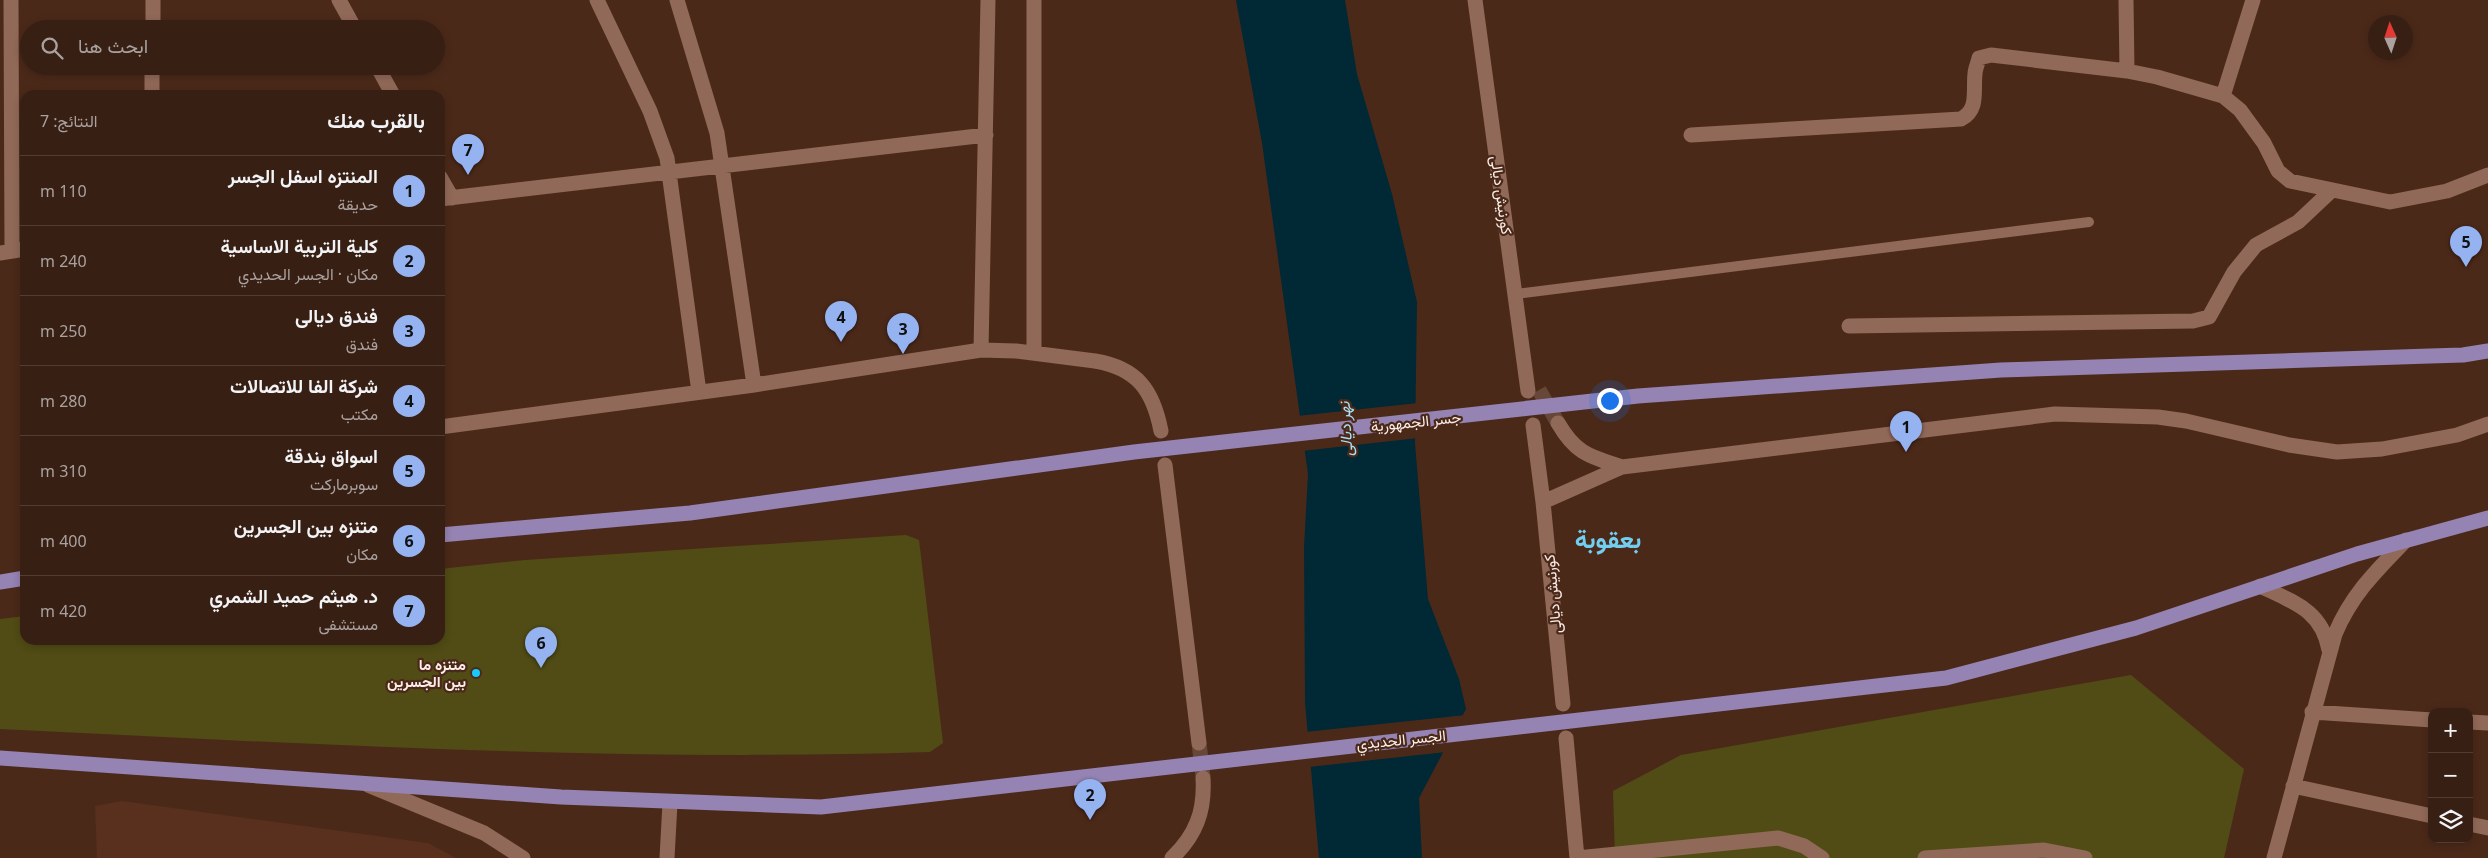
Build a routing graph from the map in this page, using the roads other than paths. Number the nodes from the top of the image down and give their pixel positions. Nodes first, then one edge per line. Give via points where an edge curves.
1 (11, 0) edge
2 (153, 0) edge
3 (339, 0) edge
4 (597, 0) edge
5 (677, 0) edge
6 (988, 0) edge
7 (1034, 0) edge
8 (1475, 0) edge
9 (2126, 0) edge
10 (2253, 0) edge
11 (153, 20) edge
12 (351, 20) edge
13 (2127, 71) junction
14 (152, 75) edge
15 (382, 75) edge
16 (152, 90) edge
17 (390, 90) edge
18 (2223, 96) junction
19 (986, 135) junction
20 (1691, 135) dead end
21 (723, 167) junction
22 (670, 174) junction
23 (2488, 175) edge
24 (2332, 190) junction
25 (446, 199) edge
26 (2089, 222) dead end
27 (12, 251) edge
28 (1516, 294) junction
29 (1849, 326) dead end
30 (981, 350) junction
31 (2488, 351) edge
32 (1034, 353) junction
33 (754, 385) junction
34 (1533, 390) tunnel mouth
35 (699, 392) junction
36 (1558, 423) tunnel mouth
37 (2488, 424) edge
38 (445, 426) edge
39 (1533, 426) dead end
40 (1161, 431) dead end
41 (1165, 466) dead end
42 (1622, 467) junction
43 (1544, 502) junction
44 (2488, 518) edge
45 (445, 535) edge
46 (2406, 540) junction
47 (20, 579) edge
48 (0, 582) edge
49 (2260, 586) junction
50 (2329, 651) junction
51 (1563, 704) dead end
52 (2312, 712) junction
53 (2428, 720) edge
54 (2473, 722) edge
55 (2488, 723) edge
56 (1566, 738) dead end
57 (1199, 743) tunnel mouth
58 (0, 758) edge
59 (1203, 778) tunnel mouth
60 (367, 784) junction
61 (2293, 786) junction
62 (670, 803) junction
63 (2428, 815) edge
64 (2473, 825) edge
65 (2488, 828) edge
66 (523, 858) edge
67 (667, 858) edge
68 (1172, 858) edge
69 (1577, 858) edge
70 (1822, 858) edge
71 (1925, 858) edge
72 (2085, 858) edge
73 (2274, 858) edge

1 - 27 street
2 - 11 street
3 - 12 street
4 - 22 street via 656,126
5 - 21 street via 713,115
6 - 19 street
7 - 32 street
8 - 28 street, كورنيش ديالى
9 - 13 street
10 - 18 street
13 - 18 street
13 - 20 street via 1991,55 1979,58 1974,73 1975,100 1968,116 1962,119
14 - 16 street
15 - 17 street
18 - 24 street via 2255,129 2278,171 2290,181
19 - 21 street
19 - 30 street
21 - 22 street
21 - 33 street
22 - 25 street
22 - 35 street
23 - 24 street via 2447,190 2390,202
24 - 29 street via 2298,222 2256,245 2234,272 2209,317 2193,321
26 - 28 lane
28 - 34 street, كورنيش ديالى via 1524,364
30 - 32 street
30 - 33 street
31 - 45 main road, جسر الجمهورية via 2430,356 2001,370 1638,396 1134,452 690,513
32 - 40 street via 1103,362 1125,370 1148,391 1155,404
33 - 35 street
35 - 38 street
36 - 42 street via 1568,439 1585,454
37 - 42 street via 2457,436 2382,449 2337,452 2290,446 2167,418 2055,414
39 - 43 street, كورنيش ديالى
41 - 57 street
42 - 43 street
43 - 51 street, كورنيش ديالى
44 - 46 main road, الجسر الحديدي
46 - 49 main road, الجسر الحديدي
46 - 50 street via 2363,584 2342,616
47 - 48 main road
49 - 50 street via 2310,612 2327,637
49 - 62 main road, الجسر الحديدي via 2136,628 1946,678 821,807
50 - 52 street
52 - 53 street
52 - 61 street
54 - 55 street
56 - 69 street
58 - 60 main road, الجسر الحديدي
59 - 68 street via 1204,796 1195,830 1186,845
60 - 62 main road, الجسر الحديدي
60 - 66 street via 484,833
61 - 63 street
61 - 73 street
62 - 67 street
64 - 65 street
69 - 70 street via 1778,838 1804,846
71 - 72 street via 2044,850

